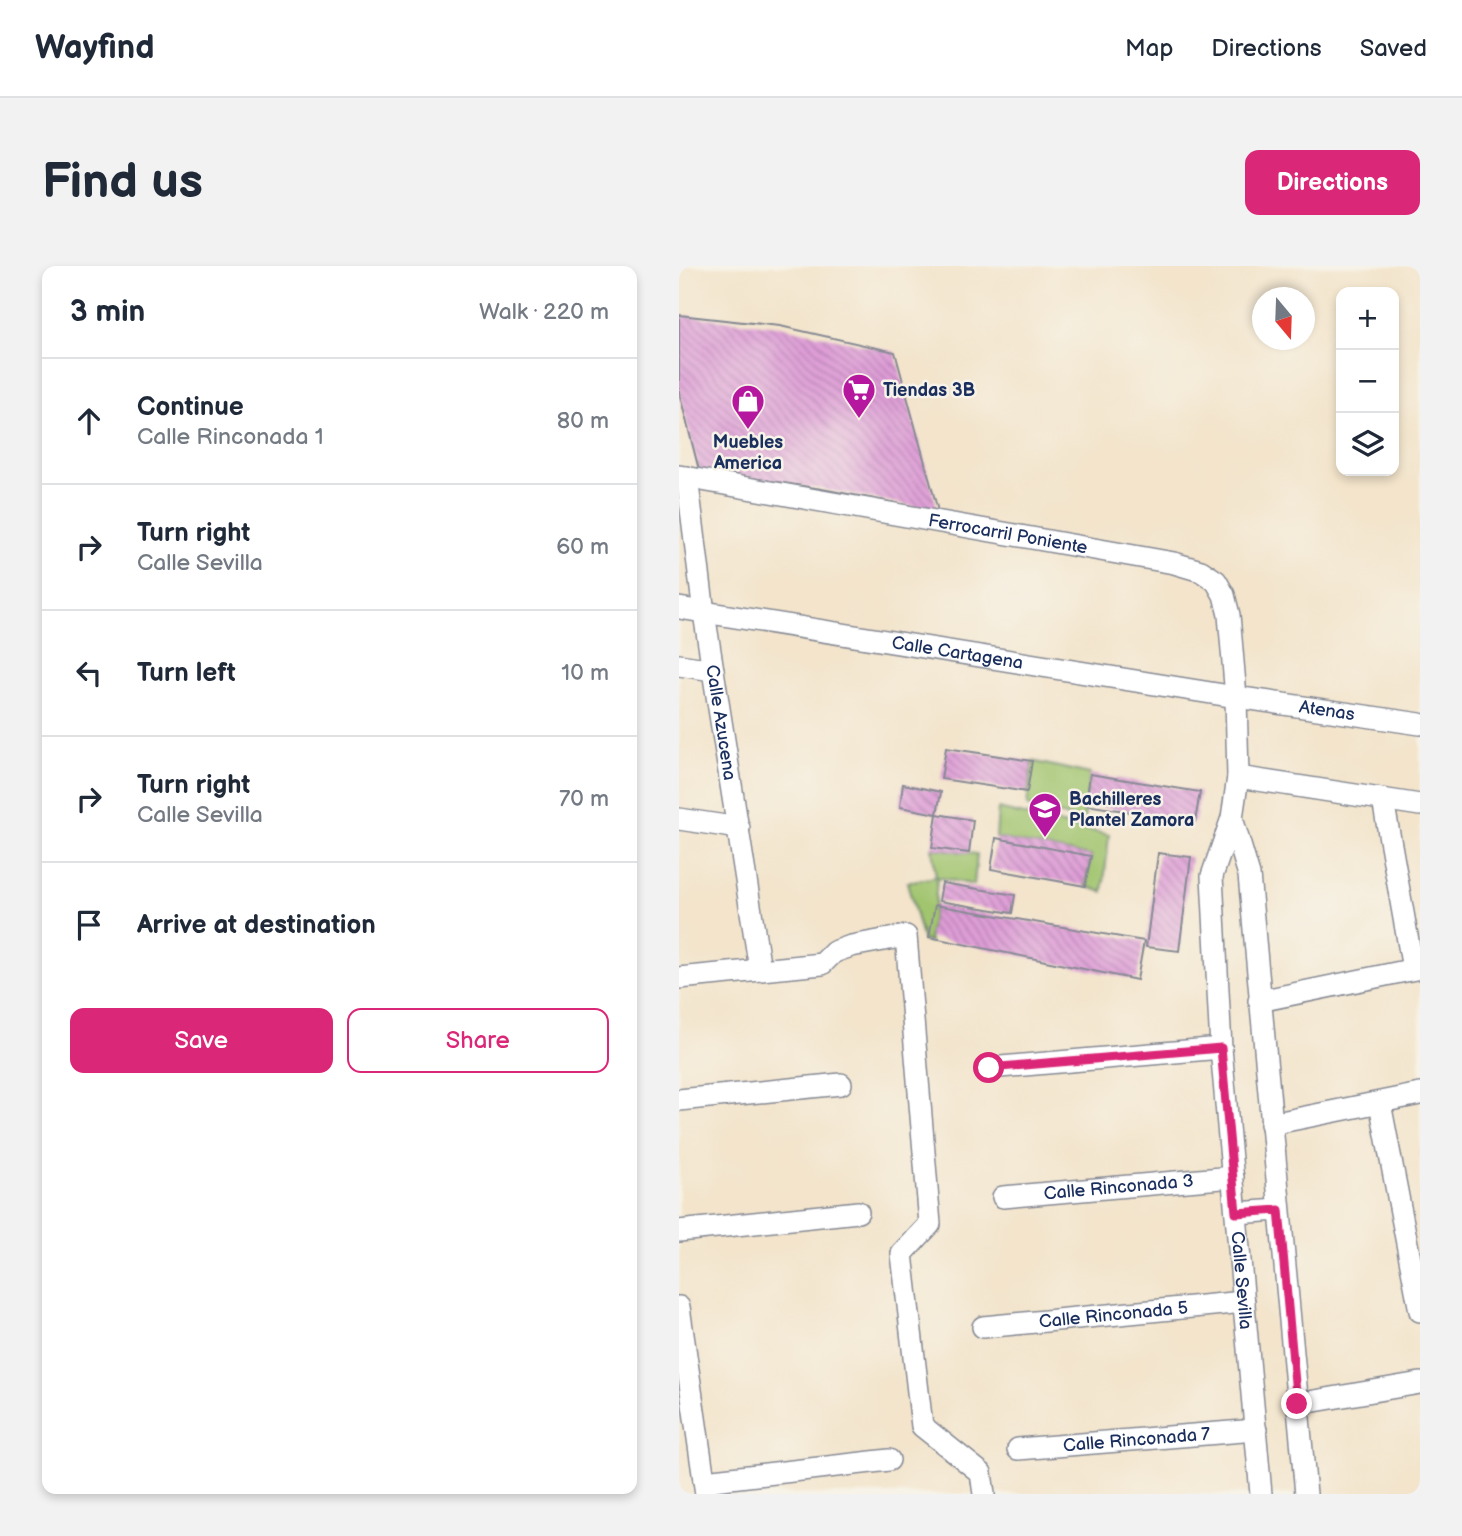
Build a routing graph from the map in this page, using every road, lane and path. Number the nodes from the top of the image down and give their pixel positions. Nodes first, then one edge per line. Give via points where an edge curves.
1 (683, 477) edge
2 (679, 608) edge
3 (704, 613) junction
4 (679, 665) edge
5 (713, 670) junction
6 (1236, 697) junction
7 (1420, 724) edge
8 (1238, 777) junction
9 (1383, 800) junction
10 (1420, 805) edge
11 (1232, 818) junction
12 (679, 819) edge
13 (739, 828) junction
14 (760, 969) junction
15 (1416, 969) edge
16 (679, 978) edge
17 (1259, 1001) junction
18 (1221, 1048) junction
19 (989, 1068) dead end
20 (841, 1084) dead end
21 (1420, 1094) edge
22 (679, 1100) edge
23 (1380, 1103) junction
24 (1271, 1124) junction
25 (1233, 1177) junction
26 (1003, 1197) dead end
27 (1279, 1210) junction
28 (858, 1212) dead end
29 (1236, 1213) junction
30 (679, 1231) edge
31 (1244, 1302) junction
32 (679, 1307) edge
33 (1420, 1311) edge
34 (983, 1327) dead end
35 (1420, 1383) edge
36 (1297, 1404) junction
37 (1256, 1430) junction
38 (1018, 1449) dead end
39 (889, 1460) dead end
40 (705, 1488) edge
41 (984, 1494) edge
42 (1261, 1494) edge
43 (1306, 1494) edge

1 - 3 street, Calle Azucena
1 - 6 street, Ferrocarril Poniente via 1201,570 1216,581 1224,595
2 - 3 street, Calle Cartagena
3 - 5 street, Calle Azucena
3 - 6 street, Calle Cartagena
4 - 5 street
5 - 13 street, Calle Azucena
6 - 7 street, Atenas
6 - 8 street, Calle Sevilla
8 - 9 street
8 - 11 street, Calle Sevilla
9 - 10 street
9 - 15 street
11 - 17 street, Calle Sevilla via 1248,875
11 - 18 street, Calle Sevilla via 1212,876
12 - 13 street
13 - 14 street, Calle Azucena
14 - 16 street
14 - 41 street via 822,964 834,952 852,946 906,936 930,1224 902,1254 922,1426 981,1473
15 - 17 street
17 - 24 street, Calle Sevilla
18 - 19 street
18 - 25 street, Calle Sevilla
20 - 22 street
21 - 23 street
23 - 24 street
23 - 33 street
24 - 27 street, Calle Sevilla
25 - 26 street, Calle Rinconada 3
25 - 29 street, Calle Sevilla
27 - 29 street
27 - 36 street, Calle Sevilla
28 - 30 street
29 - 31 street, Calle Sevilla
31 - 34 street, Calle Rinconada 5
31 - 37 street, Calle Sevilla
32 - 40 street
35 - 36 street
36 - 43 street, Calle Sevilla
37 - 38 street, Calle Rinconada 7
37 - 42 street, Calle Sevilla
39 - 40 street

